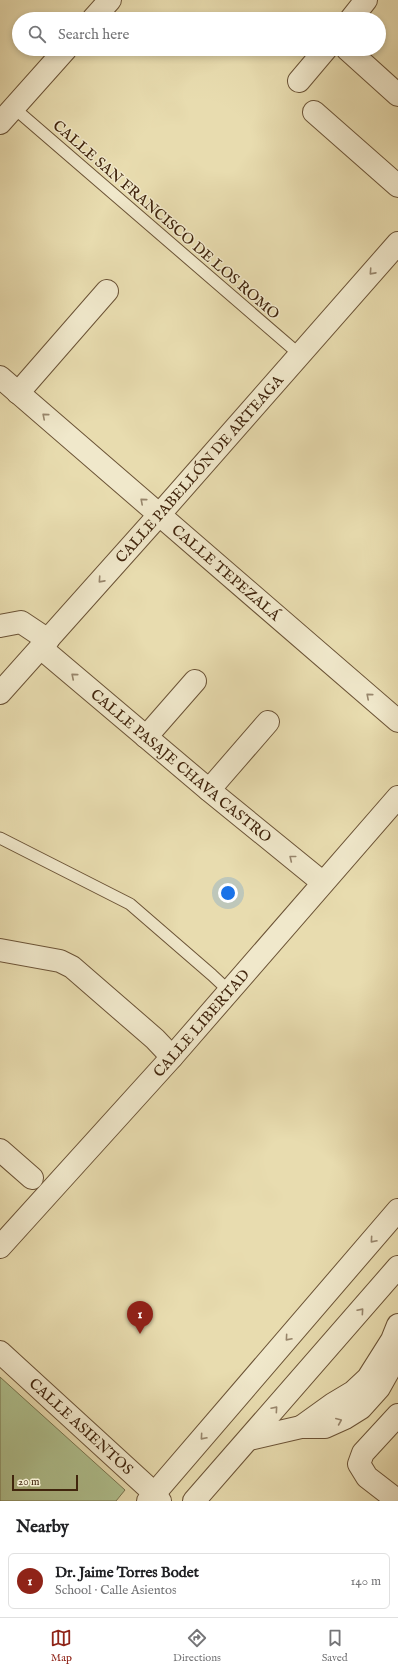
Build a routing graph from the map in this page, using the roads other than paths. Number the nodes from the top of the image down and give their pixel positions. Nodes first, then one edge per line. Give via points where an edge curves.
1 (110, 0) edge
2 (366, 0) edge
3 (99, 12) edge
4 (357, 12) edge
5 (60, 56) edge
6 (320, 56) edge
7 (355, 56) edge
8 (300, 81) dead end
9 (398, 95) edge
10 (314, 112) dead end
11 (7, 116) edge
12 (398, 186) edge
13 (395, 253) edge
14 (107, 291) dead end
15 (299, 354) junction
16 (0, 377) edge
17 (18, 393) junction
18 (159, 515) junction
19 (0, 626) edge
20 (45, 644) junction
21 (195, 681) dead end
22 (0, 693) edge
23 (398, 721) edge
24 (268, 722) dead end
25 (146, 737) junction
26 (209, 790) junction
27 (398, 796) edge
28 (0, 838) edge
29 (322, 882) junction
30 (0, 950) edge
31 (229, 991) junction
32 (172, 1057) junction
33 (0, 1150) edge
34 (32, 1178) dead end
35 (398, 1210) edge
36 (0, 1247) edge
37 (398, 1268) edge
38 (398, 1325) edge
39 (0, 1352) edge
40 (398, 1354) edge
41 (398, 1415) edge
42 (301, 1427) junction
43 (249, 1439) junction
44 (154, 1498) edge
45 (194, 1501) edge
46 (398, 1501) edge

1 - 3 street
2 - 4 street
5 - 11 street
6 - 8 street
7 - 9 street
10 - 12 street
11 - 15 lane, CALLE SAN FRANCISCO DE LOS ROMO
13 -> 15 street, CALLE PABELLÓN DE ARTEAGA
14 - 17 street
15 - 18 street, CALLE PABELLÓN DE ARTEAGA
16 - 17 street, CALLE TEPEZALÁ
18 -> 17 street, CALLE TEPEZALÁ
18 -> 20 street, CALLE PABELLÓN DE ARTEAGA
23 -> 18 street, CALLE TEPEZALÁ
19 - 20 street, CALLE PASAJE CHAVA CASTRO via 22,622
20 - 22 street, CALLE PABELLÓN DE ARTEAGA
25 -> 20 street, CALLE PASAJE CHAVA CASTRO
21 - 25 street
24 - 26 street
25 - 26 street, CALLE PASAJE CHAVA CASTRO
29 -> 26 street, CALLE PASAJE CHAVA CASTRO
27 - 29 street, CALLE LIBERTAD
28 - 31 lane via 130,904
29 - 31 street, CALLE LIBERTAD
30 - 32 street via 60,961 72,967
31 - 32 street, CALLE LIBERTAD
32 - 36 street, CALLE LIBERTAD
33 - 34 street
35 -> 44 street
43 -> 37 street
38 - 42 street via 392,1340 368,1378 353,1392
39 - 44 street, CALLE ASIENTOS
42 -> 40 street via 325,1427 361,1408 379,1388
41 - 46 street via 363,1453 359,1464 367,1477
42 - 43 street
43 - 45 street

